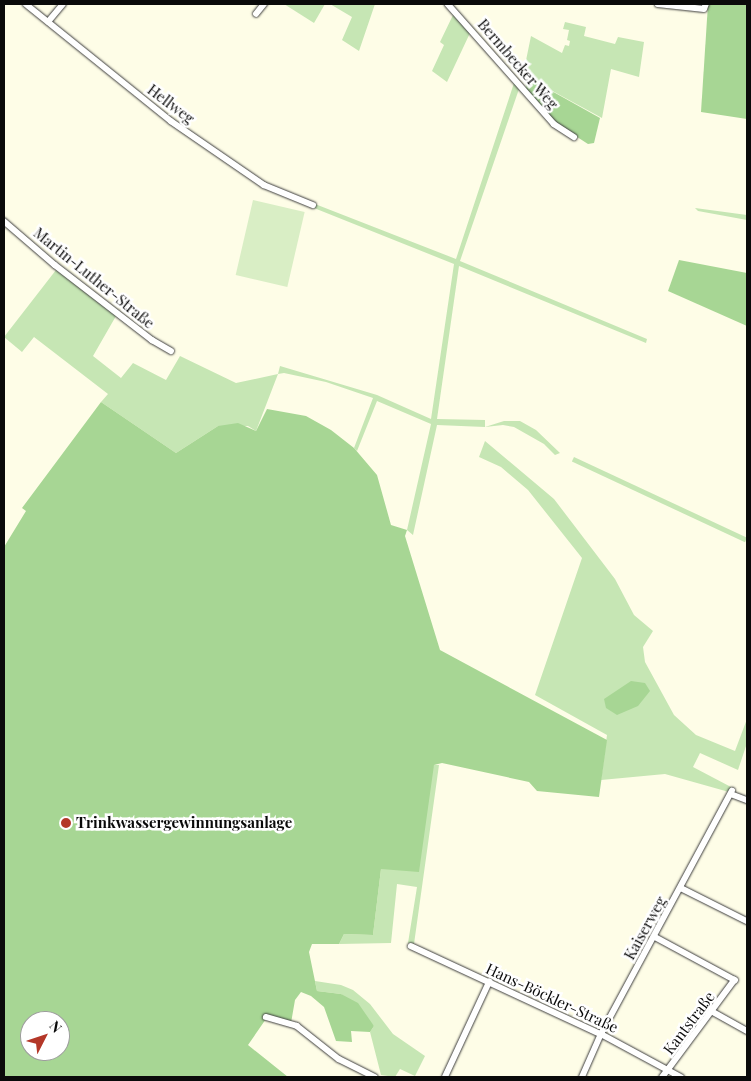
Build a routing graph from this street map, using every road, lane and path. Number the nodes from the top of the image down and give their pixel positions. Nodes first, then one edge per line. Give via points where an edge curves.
1 (26, 4) edge
2 (63, 4) edge
3 (264, 4) edge
4 (448, 4) edge
5 (658, 4) edge
6 (706, 4) edge
7 (256, 14) dead end
8 (48, 22) junction
9 (574, 137) dead end
10 (313, 205) dead end
11 (4, 221) edge
12 (171, 350) dead end
13 (747, 800) edge
14 (681, 888) junction
15 (747, 921) edge
16 (655, 937) junction
17 (411, 946) dead end
18 (489, 982) junction
19 (713, 1012) junction
20 (266, 1017) dead end
21 (747, 1031) edge
22 (601, 1034) junction
23 (667, 1069) junction
24 (375, 1077) edge
25 (445, 1077) edge
26 (582, 1077) edge
27 (663, 1077) edge
28 (682, 1077) edge

1 - 8 street, Hellweg
2 - 8 street
3 - 7 street
4 - 9 street, Bermbecker Weg via 554,124
5 - 6 street via 704,9
8 - 10 street, Hellweg via 171,121 264,185
11 - 12 street, Martin-Luther-Straße via 152,340
13 - 14 street, Kaiserweg via 732,793
14 - 15 street
14 - 16 street, Kaiserweg
16 - 19 street, Kantstraße via 734,978 735,983
16 - 22 street, Kaiserweg
17 - 18 street, Hans-Böckler-Straße
18 - 22 street, Hans-Böckler-Straße
18 - 25 street
19 - 21 street
19 - 23 street, Kantstraße
20 - 24 street via 297,1026 339,1059
22 - 23 street, Hans-Böckler-Straße
22 - 26 street, Kaiserweg
23 - 27 street, Kantstraße
23 - 28 street, Hans-Böckler-Straße

